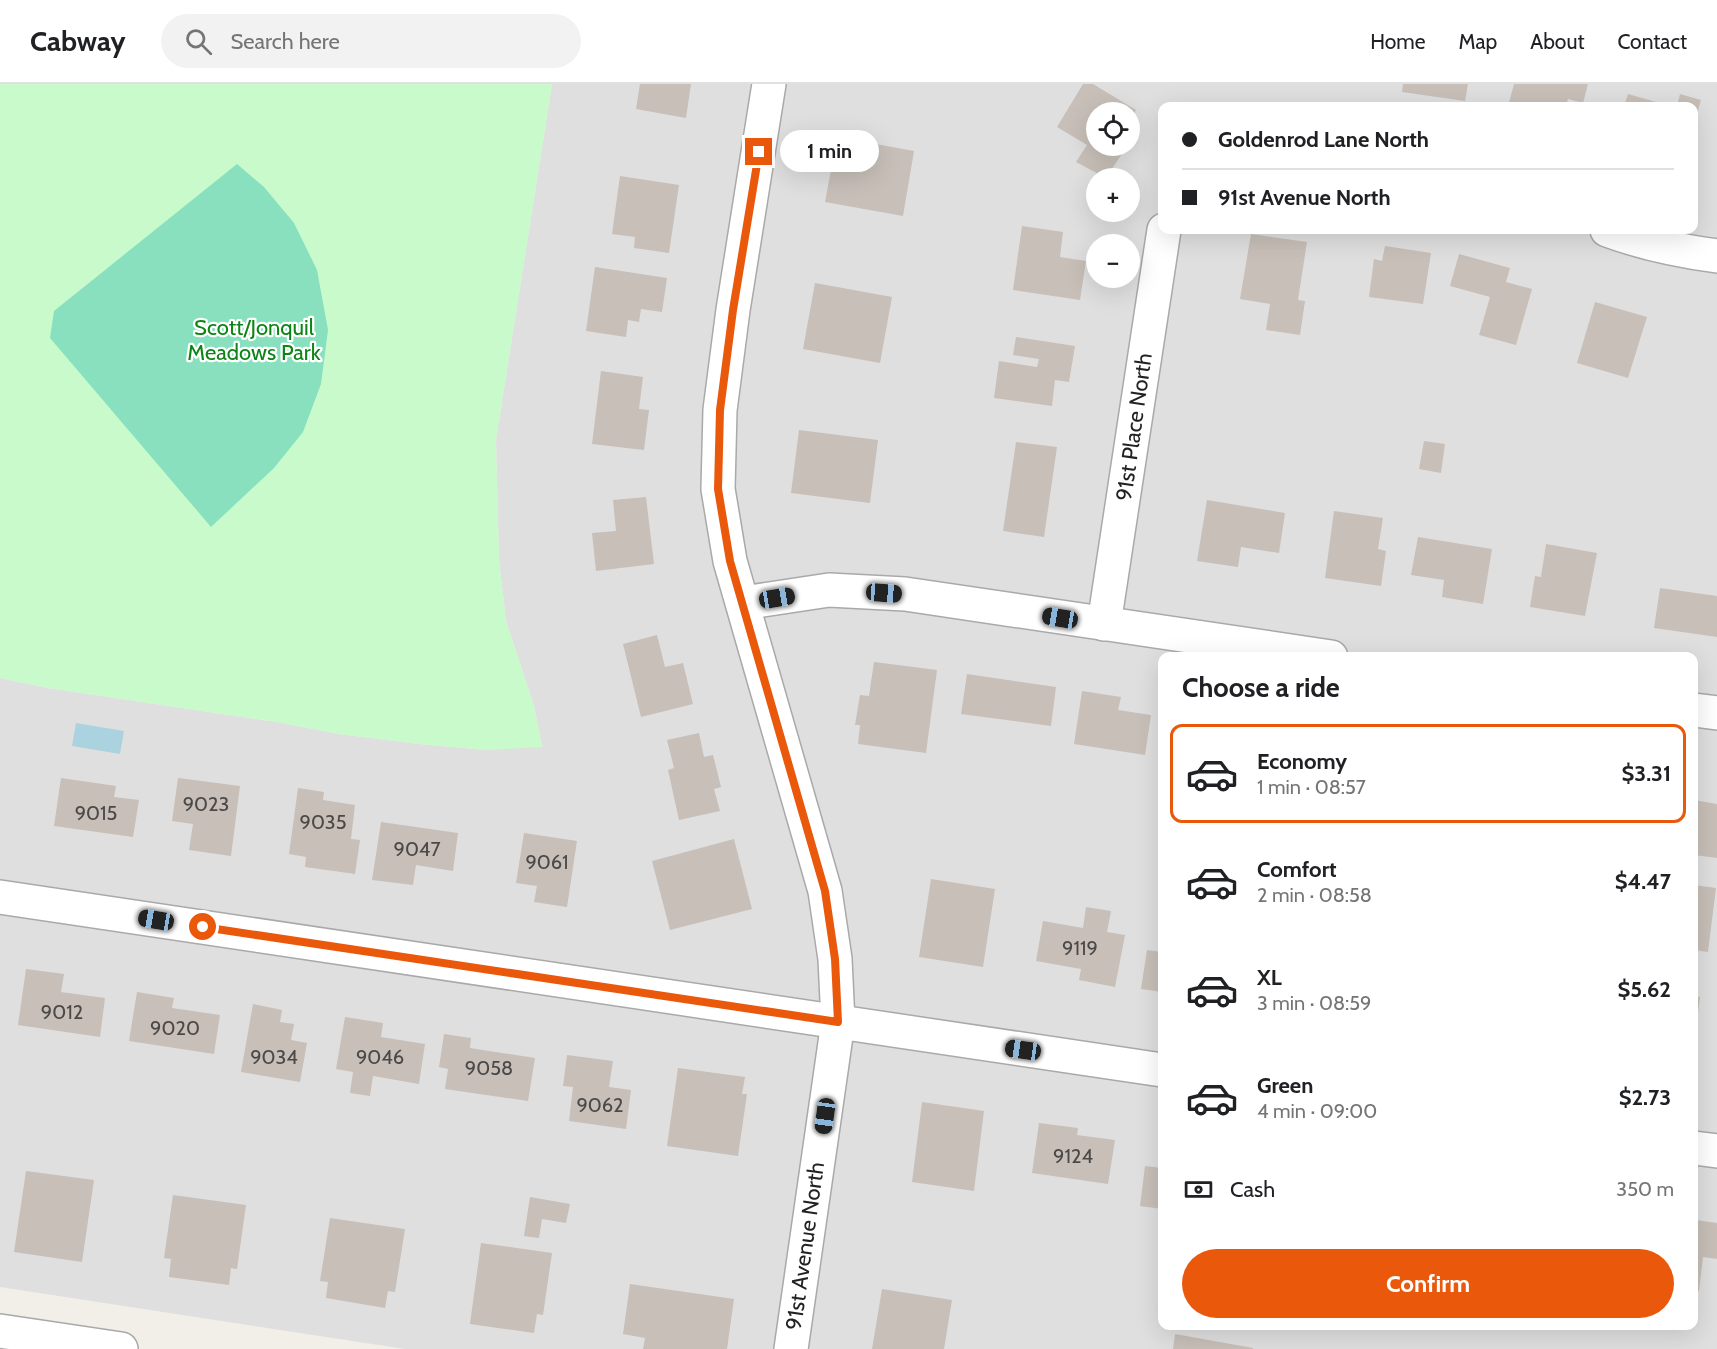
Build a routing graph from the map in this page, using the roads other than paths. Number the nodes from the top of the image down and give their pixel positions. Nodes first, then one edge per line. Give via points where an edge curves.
1 (769, 84) edge
2 (1163, 234) edge
3 (1617, 234) edge
4 (1717, 256) edge
5 (743, 603) junction
6 (1104, 624) junction
7 (1297, 652) edge
8 (1698, 711) edge
9 (1717, 713) edge
10 (0, 897) edge
11 (838, 1022) junction
12 (1158, 1069) edge
13 (1698, 1149) edge
14 (1717, 1151) edge
15 (0, 1331) edge
16 (121, 1349) edge
17 (790, 1349) edge

1 - 5 street, 91st Avenue North via 720,410 718,489 730,561
2 - 6 street, 91st Place North
3 - 4 street
5 - 6 street via 829,590 863,591
5 - 11 street, 91st Avenue North via 825,891 835,959
6 - 7 street
8 - 9 street
10 - 11 street
11 - 12 street
11 - 17 street, 91st Avenue North
13 - 14 street
15 - 16 street

